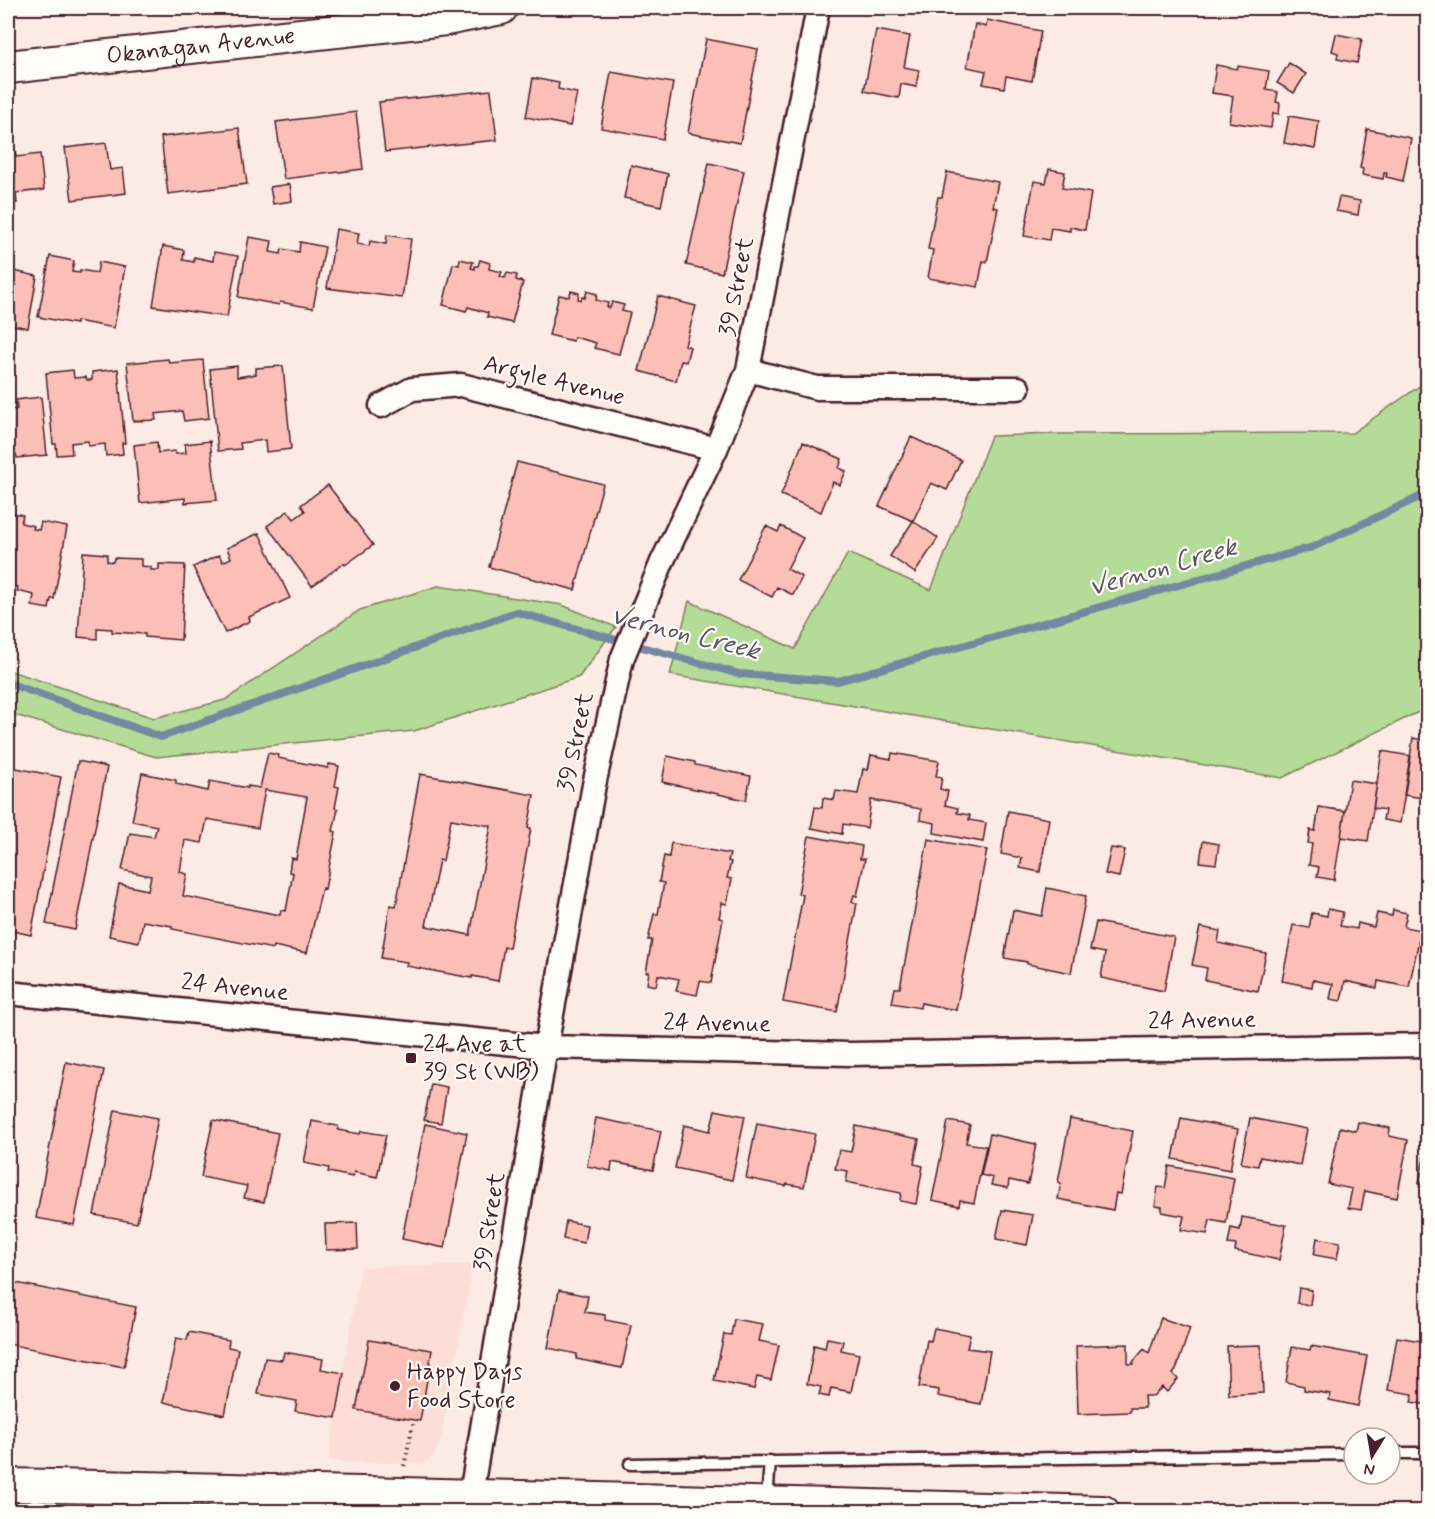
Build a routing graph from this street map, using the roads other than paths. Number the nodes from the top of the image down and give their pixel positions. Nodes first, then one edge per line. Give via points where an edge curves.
1 (501, 8) edge
2 (818, 8) edge
3 (8, 67) edge
4 (748, 370) junction
5 (1018, 388) dead end
6 (381, 406) dead end
7 (716, 449) junction
8 (8, 993) edge
9 (1428, 1045) edge
10 (546, 1047) junction
11 (1428, 1453) edge
12 (1342, 1454) edge
13 (1402, 1454) edge
14 (770, 1461) junction
15 (630, 1464) dead end
16 (8, 1485) edge
17 (767, 1501) junction
18 (470, 1504) edge
19 (1102, 1512) edge

1 - 3 main road, Okanagan Avenue via 446,19
2 - 4 street, 39 Street
4 - 5 street via 816,388
4 - 7 street, 39 Street
6 - 7 street, Argyle Avenue via 412,389 461,385
7 - 10 street, 39 Street via 662,562 622,659 594,785
8 - 10 street, 24 Avenue
9 - 10 street, 24 Avenue via 850,1054
10 - 18 street, 39 Street
11 - 13 lane
12 - 14 lane
14 - 15 lane
14 - 17 lane
16 - 18 main road
17 - 18 main road
17 - 19 main road

